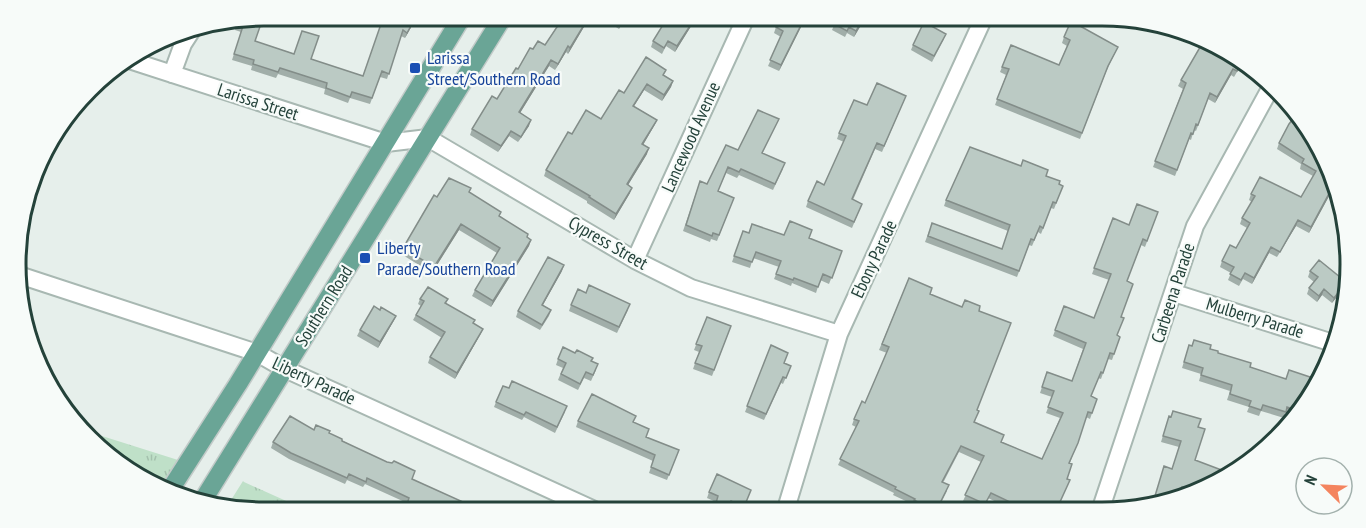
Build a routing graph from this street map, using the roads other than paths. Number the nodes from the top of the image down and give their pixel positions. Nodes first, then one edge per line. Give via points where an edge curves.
1 (456, 26) edge
2 (497, 26) edge
3 (742, 26) edge
4 (980, 26) edge
5 (187, 38) edge
6 (137, 62) edge
7 (172, 74) junction
8 (1268, 92) edge
9 (428, 138) junction
10 (387, 143) junction
11 (635, 260) junction
12 (26, 277) edge
13 (1174, 293) junction
14 (839, 334) junction
15 (1328, 341) edge
16 (257, 353) junction
17 (285, 369) junction
18 (174, 484) edge
19 (206, 495) edge
20 (577, 502) edge
21 (788, 502) edge
22 (1103, 502) edge

1 - 10 main road, Southern Road
2 - 9 main road, Southern Road
3 - 11 street, Lancewood Avenue
4 - 14 street, Ebony Parade
5 - 7 street
6 - 7 street, Larissa Street
7 - 10 street, Larissa Street
8 - 13 street, Carbeena Parade via 1195,226
9 - 10 street
9 - 11 street, Cypress Street
9 - 17 main road, Southern Road
10 - 16 main road, Southern Road
11 - 14 street, Cypress Street via 691,288
12 - 16 street, Liberty Parade
13 - 15 street, Mulberry Parade
13 - 22 street, Carbeena Parade
14 - 21 street, Ebony Parade
16 - 17 street, Liberty Parade
16 - 18 main road, Southern Road
17 - 19 main road, Southern Road
17 - 20 street, Liberty Parade

